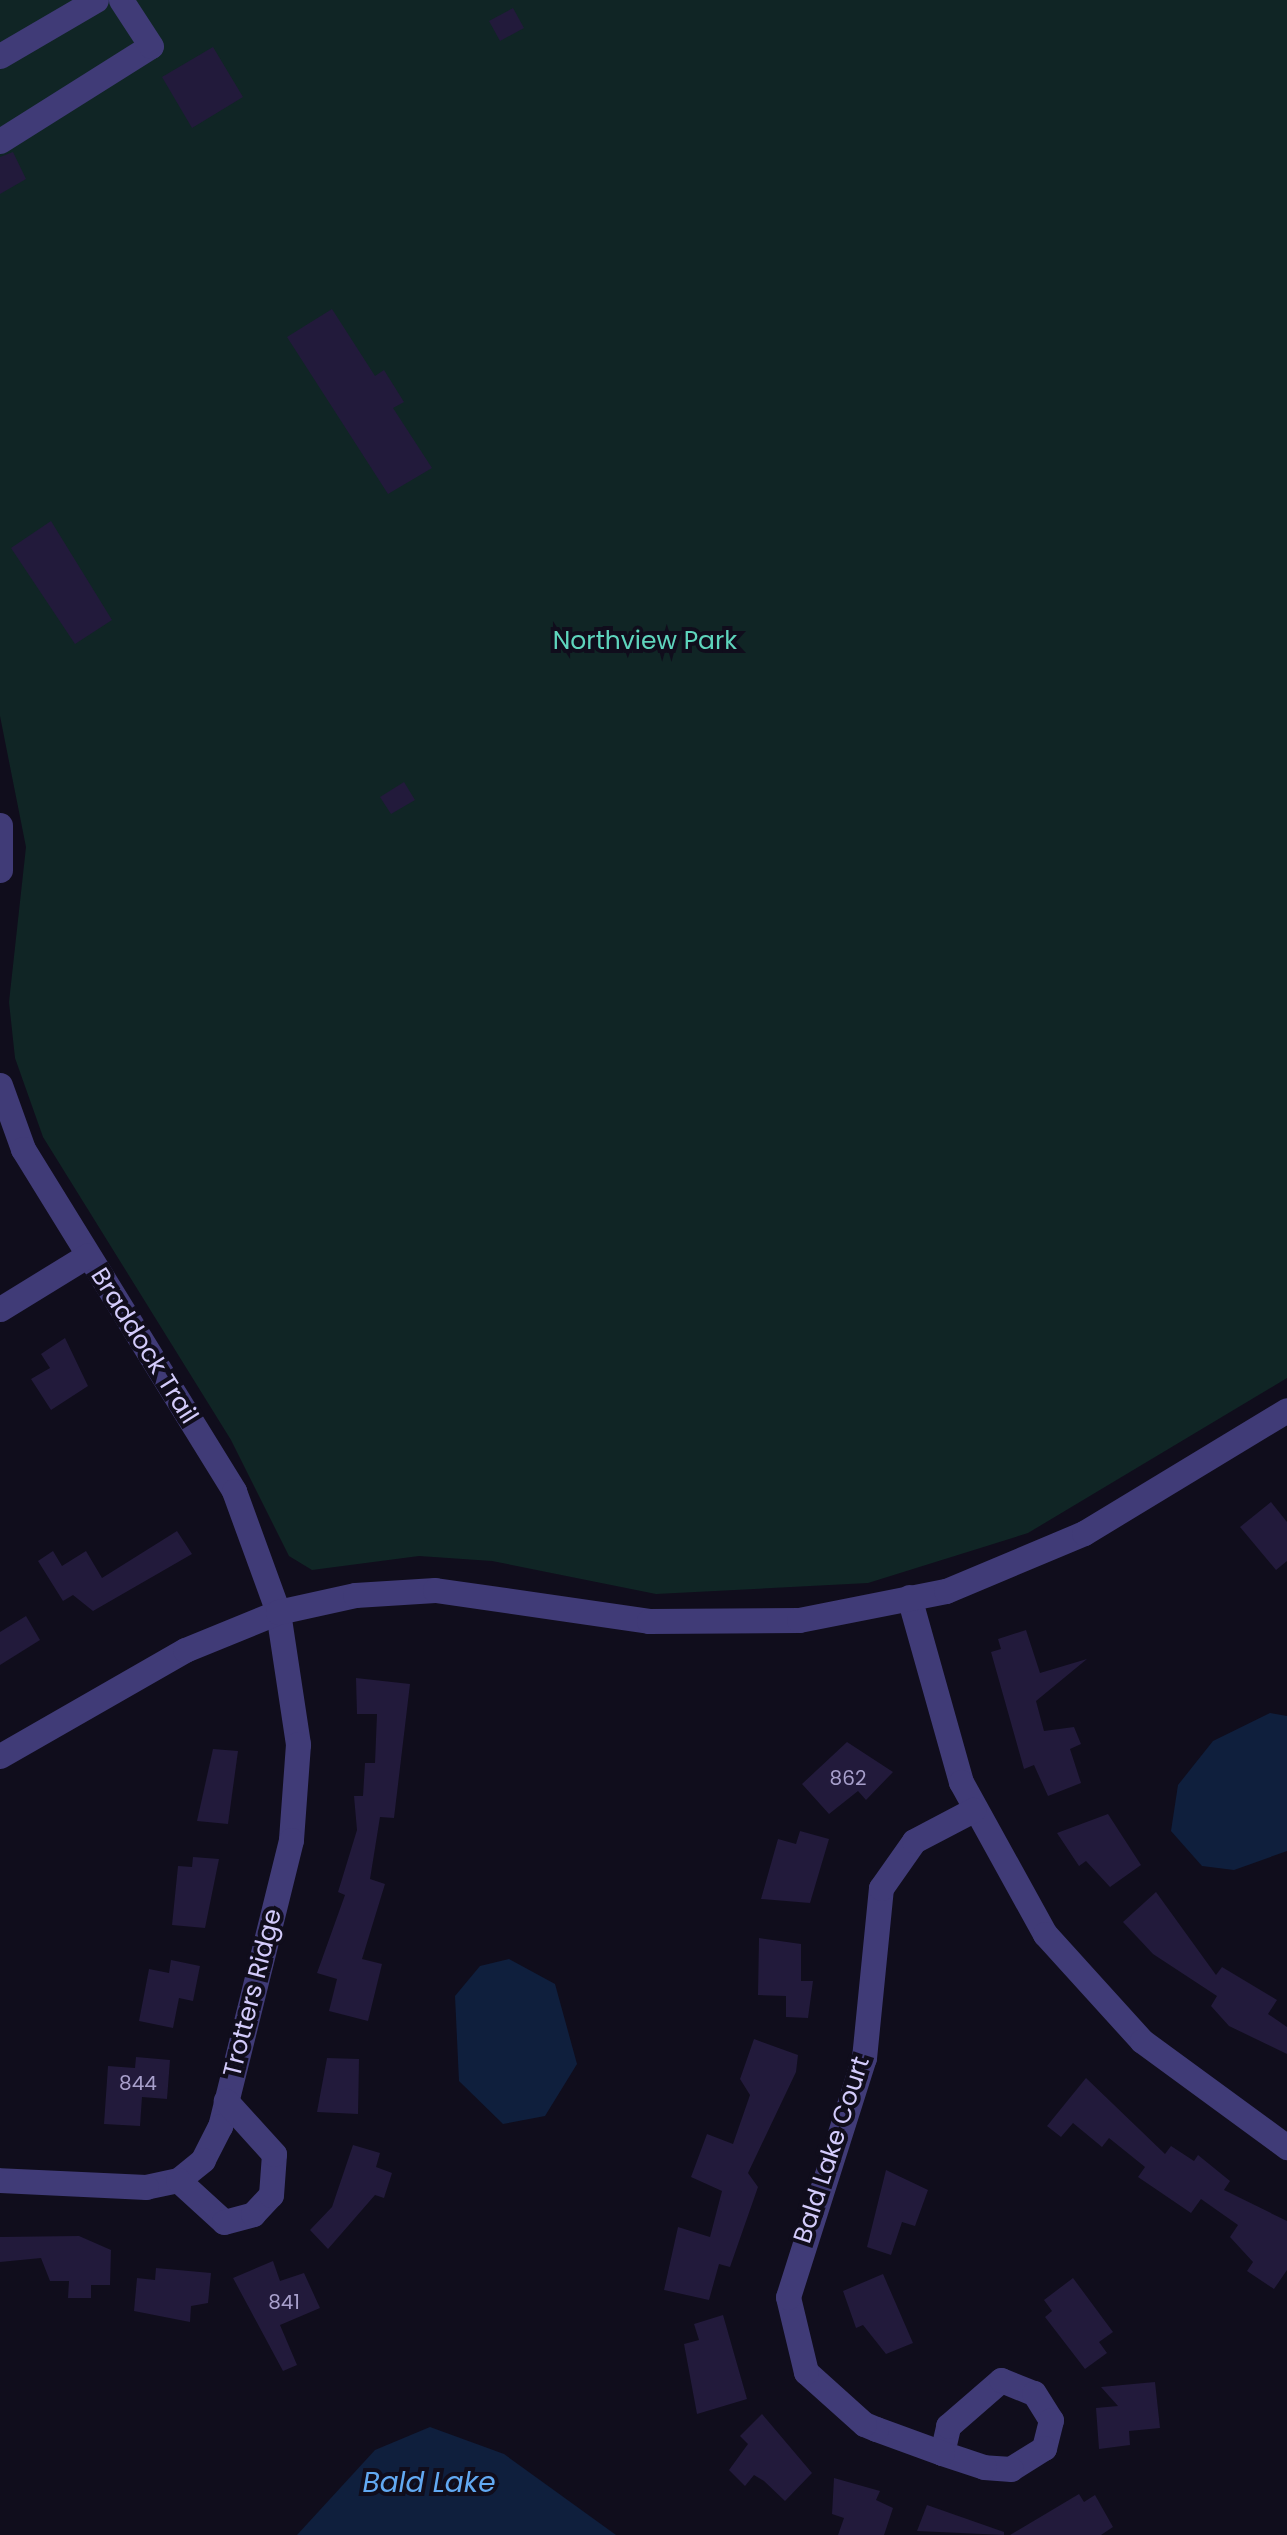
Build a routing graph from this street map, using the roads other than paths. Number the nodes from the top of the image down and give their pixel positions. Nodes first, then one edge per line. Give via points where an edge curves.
1 (96, 0) edge
2 (121, 0) edge
3 (0, 56) edge
4 (0, 142) edge
5 (0, 825) edge
6 (0, 870) edge
7 (0, 1085) edge
8 (88, 1255) junction
9 (0, 1310) edge
10 (1287, 1410) edge
11 (909, 1597) junction
12 (278, 1612) junction
13 (0, 1756) edge
14 (973, 1810) junction
15 (226, 2102) junction
16 (1287, 2147) edge
17 (0, 2180) edge
18 (178, 2180) junction
19 (942, 2452) dead end

1 - 3 street
2 - 4 street via 151,46
5 - 6 street
7 - 8 street, Braddock Trail via 23,1149
8 - 9 street
8 - 12 street, Braddock Trail via 234,1491
10 - 11 street via 1084,1533
11 - 12 street via 799,1620 649,1621 435,1590
11 - 14 street
12 - 13 street via 185,1650
12 - 15 street, Trotters Ridge via 298,1744 291,1840
14 - 16 street via 1045,1934 1106,2007 1178,2072
14 - 19 street, Bald Lake Court via 914,1840 881,1888 864,2058 788,2296 795,2348 822,2393 864,2424
15 - 18 street, Trotters Ridge via 204,2160
15 - 18 street via 274,2154 271,2196 254,2214 224,2222
17 - 18 street via 146,2188

